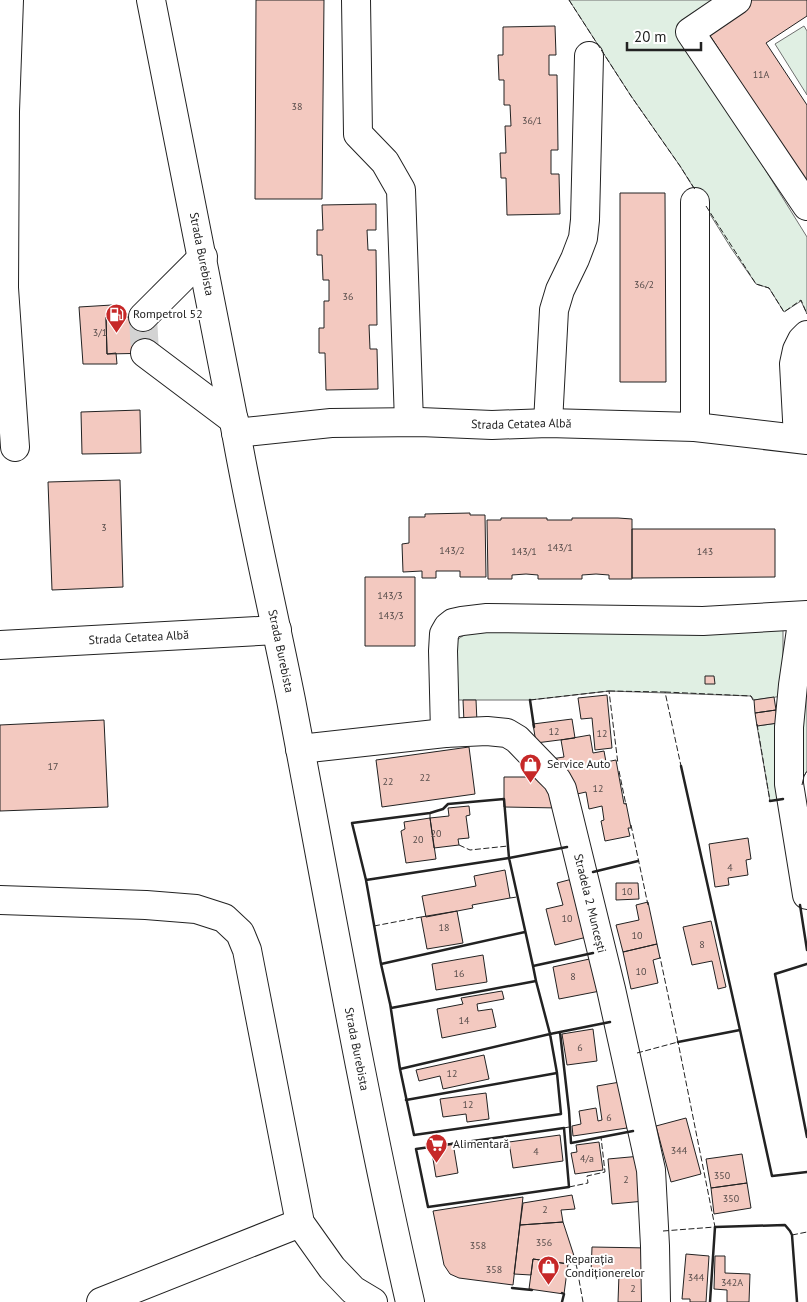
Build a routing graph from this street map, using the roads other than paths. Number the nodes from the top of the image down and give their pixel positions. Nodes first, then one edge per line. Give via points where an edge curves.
1 (9, 0) edge
2 (151, 0) edge
3 (356, 0) edge
4 (737, 0) edge
5 (589, 56) dead end
6 (2, 111) edge
7 (695, 202) dead end
8 (807, 206) edge
9 (203, 257) junction
10 (2, 288) edge
11 (143, 318) dead end
12 (807, 335) edge
13 (145, 353) dead end
14 (409, 422) junction
15 (548, 423) junction
16 (235, 427) junction
17 (695, 427) junction
18 (803, 439) edge
19 (15, 447) dead end
20 (805, 615) edge
21 (277, 630) junction
22 (0, 645) edge
23 (445, 733) junction
24 (300, 749) junction
25 (807, 896) edge
26 (0, 900) edge
27 (300, 1223) junction
28 (101, 1302) edge
29 (373, 1302) edge
30 (410, 1302) edge
31 (656, 1302) edge

1 - 6 main road
2 - 9 main road, Strada Burebista
3 - 14 main road via 358,134 385,162 401,190
4 - 8 main road via 690,32
5 - 15 main road via 586,220 583,238 554,310
6 - 10 main road
7 - 17 main road
9 - 11 main road
9 - 16 main road, Strada Burebista
10 - 19 main road
12 - 18 main road via 797,350 794,364
13 - 16 main road
14 - 15 main road, Strada Cetatea Albă
14 - 16 main road, Strada Cetatea Albă
15 - 17 main road, Strada Cetatea Albă
16 - 21 main road, Strada Burebista
17 - 18 main road, Strada Cetatea Albă
20 - 23 main road via 703,621 487,618 453,623 444,634
20 - 25 main road via 789,727 789,784
21 - 22 main road, Strada Cetatea Albă
21 - 24 main road, Strada Burebista
23 - 24 main road, Stradela 2 Muncești
23 - 31 main road, Stradela 2 Muncești via 507,733 545,767 562,789 651,1170
24 - 30 main road, Strada Burebista via 364,1090
26 - 27 main road via 196,909 224,918 240,933 248,950
27 - 28 main road
27 - 29 main road via 332,1268 354,1290

